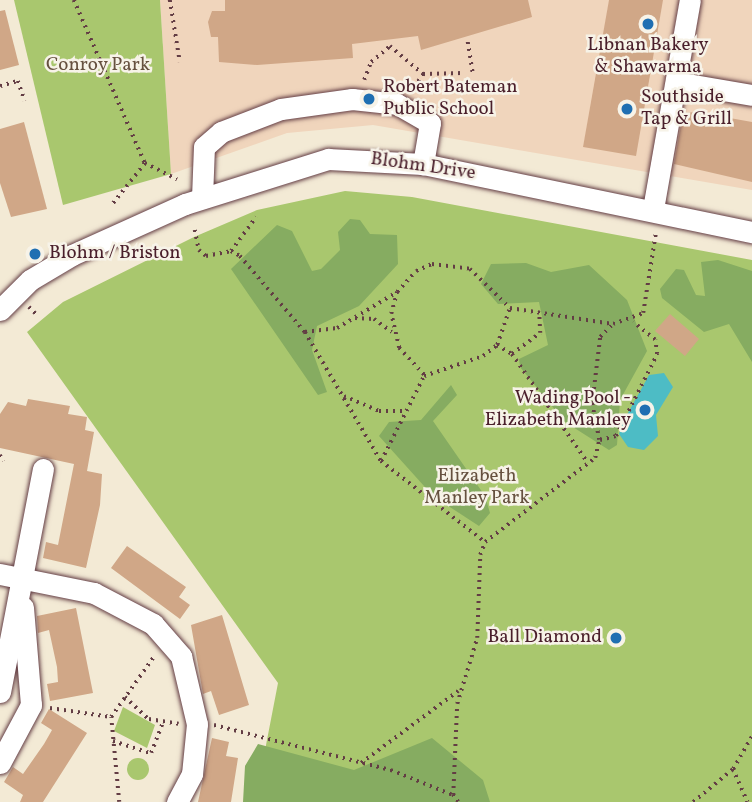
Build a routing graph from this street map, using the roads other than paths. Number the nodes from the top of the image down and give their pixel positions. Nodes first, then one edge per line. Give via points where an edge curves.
1 (690, 0) edge
2 (676, 82) junction
3 (752, 95) edge
4 (423, 164) junction
5 (202, 198) junction
6 (655, 210) junction
7 (752, 232) edge
8 (0, 310) edge
9 (43, 469) dead end
10 (10, 576) edge
11 (0, 692) edge
12 (0, 763) edge
13 (177, 802) edge

1 - 2 street
2 - 3 street
2 - 6 street
4 - 5 street, Blohm Drive via 328,159
4 - 5 street via 430,123 397,104 352,99 281,109 221,132 204,147
4 - 6 street, Blohm Drive
5 - 8 street, Blohm Drive via 72,255 30,280
6 - 7 street, Blohm Drive
9 - 10 street
10 - 11 street
10 - 12 street via 31,705
10 - 13 street via 94,593 153,624 181,656 197,724 192,774

